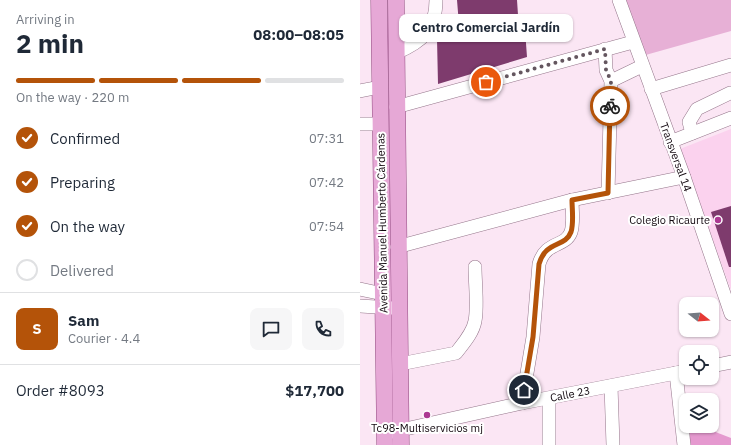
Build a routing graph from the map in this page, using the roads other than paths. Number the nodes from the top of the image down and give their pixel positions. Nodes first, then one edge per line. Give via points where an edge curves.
1 (379, 0) edge
2 (396, 0) edge
3 (436, 0) edge
4 (618, 0) edge
5 (633, 42) junction
6 (605, 49) junction
7 (396, 53) junction
8 (731, 65) edge
9 (642, 66) junction
10 (611, 81) junction
11 (380, 87) junction
12 (651, 90) junction
13 (360, 92) edge
14 (730, 93) dead end
15 (396, 107) junction
16 (731, 118) edge
17 (360, 124) edge
18 (381, 124) junction
19 (692, 133) junction
20 (670, 142) junction
21 (684, 178) junction
22 (608, 193) junction
23 (572, 200) junction
24 (398, 247) junction
25 (475, 267) dead end
26 (360, 289) edge
27 (388, 303) junction
28 (360, 306) edge
29 (731, 314) edge
30 (731, 362) edge
31 (400, 364) junction
32 (719, 365) edge
33 (679, 372) edge
34 (682, 385) edge
35 (612, 386) junction
36 (548, 399) junction
37 (522, 403) junction
38 (400, 438) edge
39 (385, 439) edge
40 (549, 445) edge
41 (613, 445) edge
42 (684, 445) edge

1 - 11 main road, Avenida Manuel Humberto Cárdenas
2 - 7 main road, Avenida Manuel Humberto Cárdenas
3 - 7 street via 433,22 425,36 414,46
4 - 5 street, Transversal 14
5 - 6 street
5 - 9 street, Transversal 14
6 - 10 street via 606,70
6 - 15 street
7 - 15 main road, Avenida Manuel Humberto Cárdenas
8 - 12 street
9 - 10 street
9 - 12 street, Transversal 14
10 - 22 street
11 - 13 street
11 - 18 main road, Avenida Manuel Humberto Cárdenas
12 - 20 street, Transversal 14
14 - 19 street via 697,109 689,122
15 - 24 main road, Avenida Manuel Humberto Cárdenas
16 - 19 street
17 - 18 street
18 - 27 main road, Avenida Manuel Humberto Cárdenas
19 - 20 street
20 - 21 street, Transversal 14
21 - 22 street
21 - 29 street, Transversal 14
22 - 23 street
23 - 24 street
23 - 37 street via 572,231 566,240 549,247 542,254 539,264 533,337
24 - 27 main road, Avenida Manuel Humberto Cárdenas
25 - 31 street via 475,320 460,348 456,353
26 - 27 street
27 - 28 street
27 - 31 main road, Avenida Manuel Humberto Cárdenas
27 - 39 main road, Avenida Manuel Humberto Cárdenas
30 - 32 street
31 - 38 main road, Avenida Manuel Humberto Cárdenas
33 - 35 street, Calle 23
34 - 42 street
35 - 36 street, Calle 23
35 - 41 street
36 - 37 street, Calle 23
36 - 40 street
37 - 38 street, Calle 23
38 - 39 street, Calle 23

